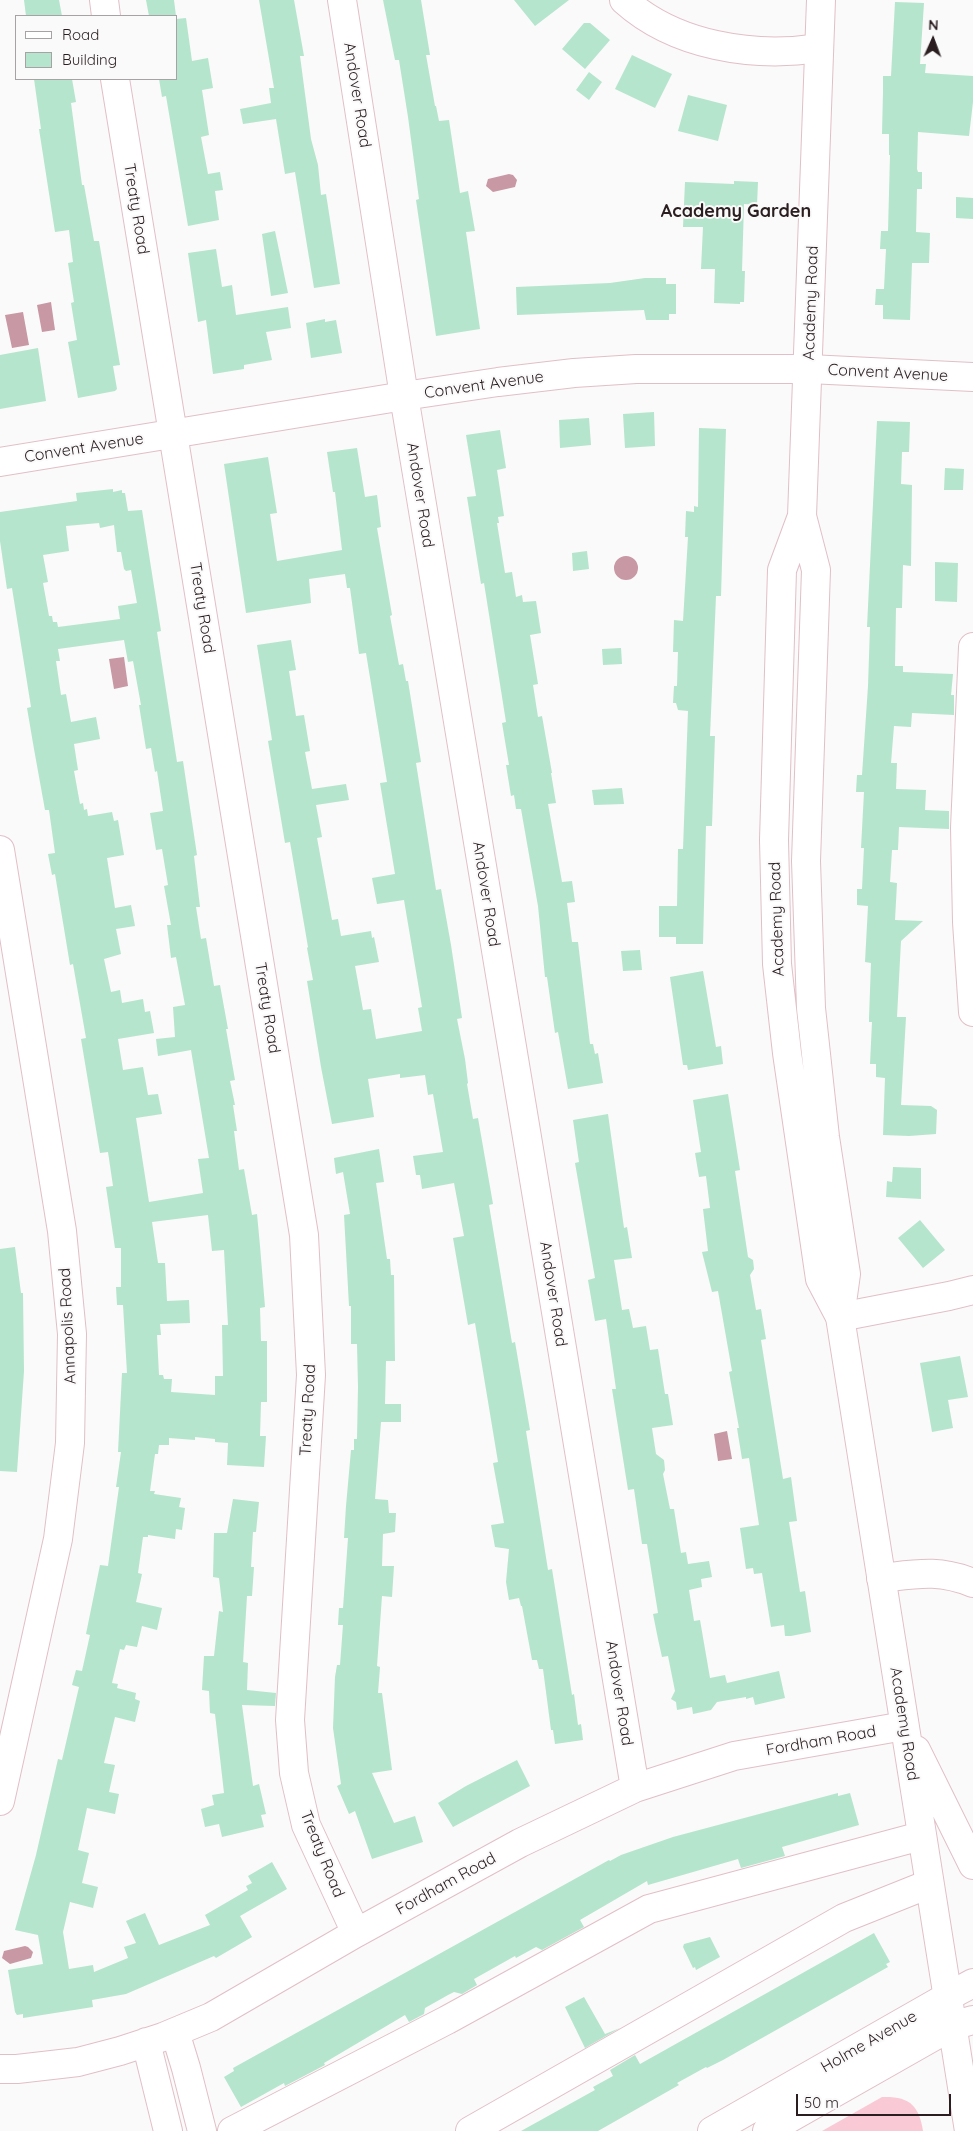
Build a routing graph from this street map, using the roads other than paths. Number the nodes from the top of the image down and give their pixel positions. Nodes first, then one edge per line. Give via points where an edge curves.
1 (104, 0) edge
2 (342, 0) edge
3 (624, 0) edge
4 (821, 0) edge
5 (106, 15) edge
6 (819, 48) junction
7 (115, 80) edge
8 (809, 369) junction
9 (973, 377) edge
10 (404, 396) junction
11 (173, 433) junction
12 (0, 462) edge
13 (973, 647) edge
14 (0, 850) edge
15 (973, 1012) edge
16 (973, 1290) edge
17 (840, 1317) junction
18 (881, 1578) junction
19 (973, 1583) edge
20 (904, 1726) junction
21 (635, 1788) junction
22 (0, 1801) edge
23 (922, 1836) junction
24 (973, 1865) edge
25 (929, 1884) junction
26 (356, 1933) junction
27 (973, 1983) edge
28 (947, 1997) junction
29 (963, 2023) edge
30 (175, 2032) junction
31 (146, 2042) junction
32 (0, 2069) edge
33 (168, 2131) edge
34 (202, 2131) edge
35 (232, 2131) edge
36 (470, 2131) edge
37 (712, 2131) edge
38 (767, 2131) edge
39 (969, 2131) edge

1 - 5 street
2 - 10 street, Andover Road
3 - 6 street via 650,20 681,36 748,49
4 - 6 street, Academy Road
6 - 8 street, Academy Road
7 - 11 street, Treaty Road
8 - 9 street, Convent Avenue
8 - 10 street, Convent Avenue via 636,369 498,382
8 - 17 street, Academy Road via 802,516 816,570 806,861 811,1008 825,1137 846,1274
10 - 11 street, Convent Avenue
10 - 21 street, Andover Road
11 - 12 street, Convent Avenue
11 - 26 street, Treaty Road via 304,1235 311,1374 290,1720 294,1773 306,1825
13 - 15 street via 965,828
14 - 22 street, Annapolis Road via 62,1232 72,1334 70,1443 58,1539
16 - 17 street
17 - 18 street, Academy Road
18 - 19 street via 930,1572 956,1576
18 - 20 street, Academy Road
20 - 21 street, Fordham Road via 734,1756
20 - 23 street, Academy Road
20 - 24 street
21 - 26 street, Fordham Road via 520,1843
23 - 25 street, Academy Road
23 - 35 street via 649,1909 447,2020
25 - 28 street, Academy Road
25 - 36 street via 844,1918
26 - 30 street, Fordham Road via 211,2016
27 - 28 street, Holme Avenue
28 - 29 street, Academy Road
28 - 37 street, Holme Avenue
29 - 38 street, Holme Avenue
29 - 39 street, Academy Road
30 - 31 street, Fordham Road
30 - 34 street
31 - 32 street, Fordham Road via 78,2062
31 - 33 street

